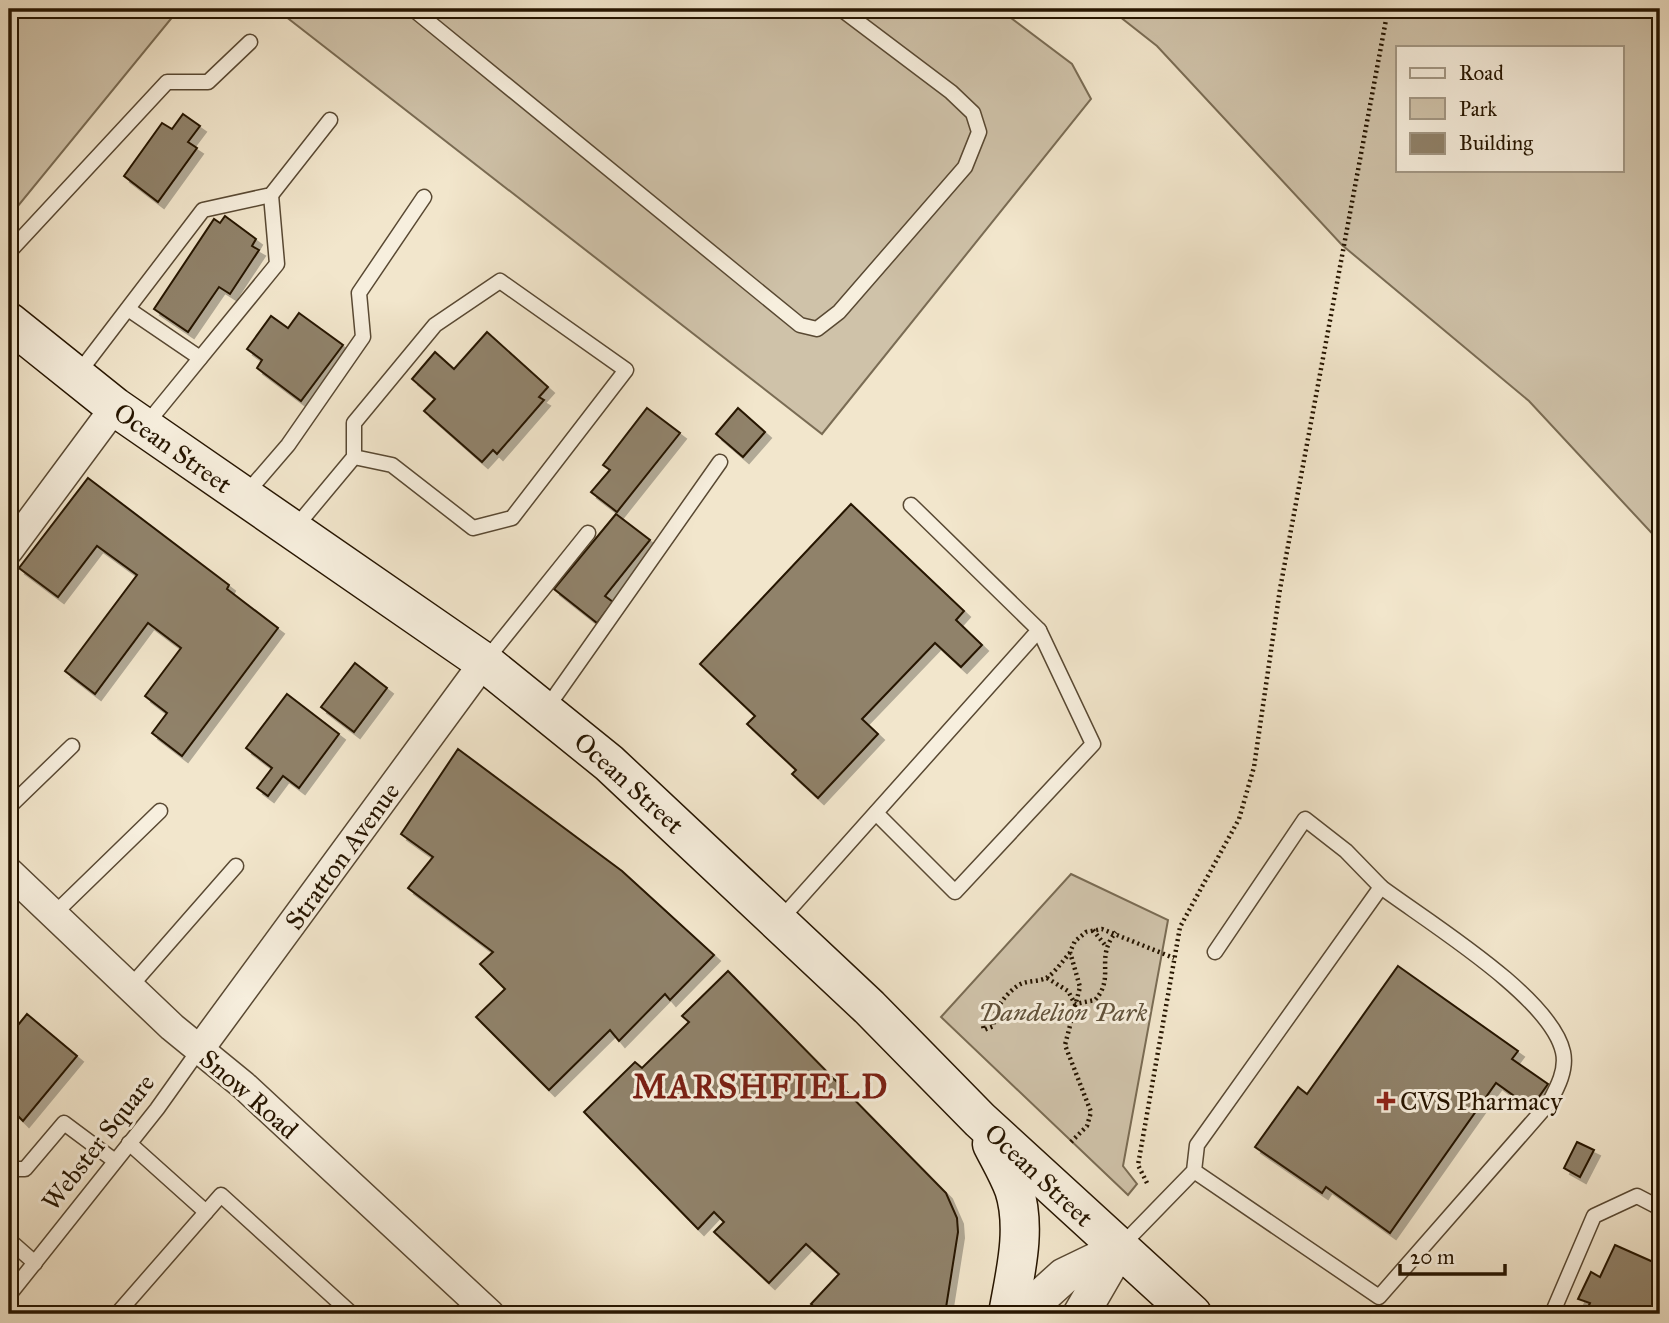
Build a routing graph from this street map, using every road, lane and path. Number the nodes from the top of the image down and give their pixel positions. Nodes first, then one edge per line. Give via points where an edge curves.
1 (413, 9) edge
2 (841, 9) edge
3 (1388, 9) edge
4 (250, 42) dead end
5 (330, 120) dead end
6 (271, 195) junction
7 (424, 197) dead end
8 (9, 252) edge
9 (128, 309) junction
10 (9, 322) edge
11 (200, 358) junction
12 (77, 376) junction
13 (129, 417) junction
14 (354, 457) junction
15 (720, 462) dead end
16 (243, 497) junction
17 (911, 505) dead end
18 (293, 531) junction
19 (588, 533) dead end
20 (9, 550) edge
21 (1039, 630) junction
22 (484, 662) junction
23 (545, 710) junction
24 (72, 746) dead end
25 (9, 807) edge
26 (160, 811) dead end
27 (876, 813) junction
28 (236, 866) dead end
29 (9, 872) edge
30 (1381, 887) junction
31 (54, 914) junction
32 (779, 921) junction
33 (1093, 930) junction
34 (1116, 932) junction
35 (1105, 945) junction
36 (1216, 951) dead end
37 (1070, 952) junction
38 (1172, 957) junction
39 (1047, 978) junction
40 (130, 986) junction
41 (1075, 1004) junction
42 (992, 1018) dead end
43 (199, 1050) junction
44 (980, 1120) junction
45 (1071, 1142) dead end
46 (129, 1143) junction
47 (115, 1161) junction
48 (9, 1169) edge
49 (1194, 1171) junction
50 (1165, 1204) junction
51 (1660, 1208) edge
52 (206, 1212) junction
53 (9, 1240) edge
54 (1118, 1250) junction
55 (35, 1262) junction
56 (9, 1295) edge
57 (117, 1314) edge
58 (352, 1314) edge
59 (489, 1314) edge
60 (1008, 1314) edge
61 (1023, 1314) edge
62 (1081, 1314) edge
63 (1192, 1314) edge
64 (1552, 1314) edge

1 - 2 lane via 800,325 817,329 839,312 965,167 979,132 973,113 951,92
3 - 38 path via 1280,589 1254,767 1239,819 1180,927
4 - 8 lane via 208,82 167,82
5 - 6 lane
6 - 9 lane via 203,210
6 - 11 lane via 276,264
7 - 16 lane via 359,293 363,337 288,445
9 - 11 lane
9 - 12 lane
10 - 12 main road, Ocean Street
11 - 13 lane
12 - 13 main road, Ocean Street
13 - 16 main road, Ocean Street
13 - 20 street
14 - 14 lane via 392,465 473,528 512,518 626,370 500,281 435,324 354,423
14 - 18 lane
15 - 23 lane
16 - 18 main road, Ocean Street
17 - 21 lane
18 - 22 main road, Ocean Street
19 - 22 lane
21 - 27 lane
21 - 27 lane via 1093,744 955,892
22 - 23 main road, Ocean Street
22 - 43 street, Stratton Avenue
23 - 32 main road, Ocean Street
24 - 25 lane
26 - 31 lane
27 - 32 lane
28 - 40 lane
29 - 31 street, Snow Road
30 - 36 lane via 1305,819
30 - 49 lane via 1197,1145
30 - 49 lane via 1525,994 1554,1029 1564,1054 1560,1082 1549,1103 1379,1297
31 - 40 street, Snow Road
32 - 44 main road, Ocean Street
33 - 34 path
33 - 35 path
33 - 37 path via 1075,941
34 - 35 path
34 - 38 path
35 - 41 path via 1103,992 1096,1000
37 - 39 path
37 - 41 path via 1080,987
38 - 50 path via 1138,1165 1144,1180
39 - 41 path via 1068,991
39 - 42 path via 1020,984
40 - 43 street, Snow Road
41 - 45 path via 1065,1045 1091,1112 1087,1126
43 - 46 lane, Webster Square
43 - 59 street, Snow Road via 243,1085
44 - 54 main road, Ocean Street
44 - 60 main road via 1014,1189 1019,1221
46 - 47 lane, Webster Square
46 - 52 lane
47 - 48 lane via 64,1123 25,1169
47 - 55 lane, Webster Square
49 - 50 lane
50 - 54 lane
51 - 64 lane via 1637,1196 1594,1216
52 - 57 lane
52 - 58 lane via 221,1195
53 - 55 lane
54 - 61 street via 1063,1276
54 - 62 street
54 - 63 main road, Ocean Street
55 - 56 lane, Webster Square

